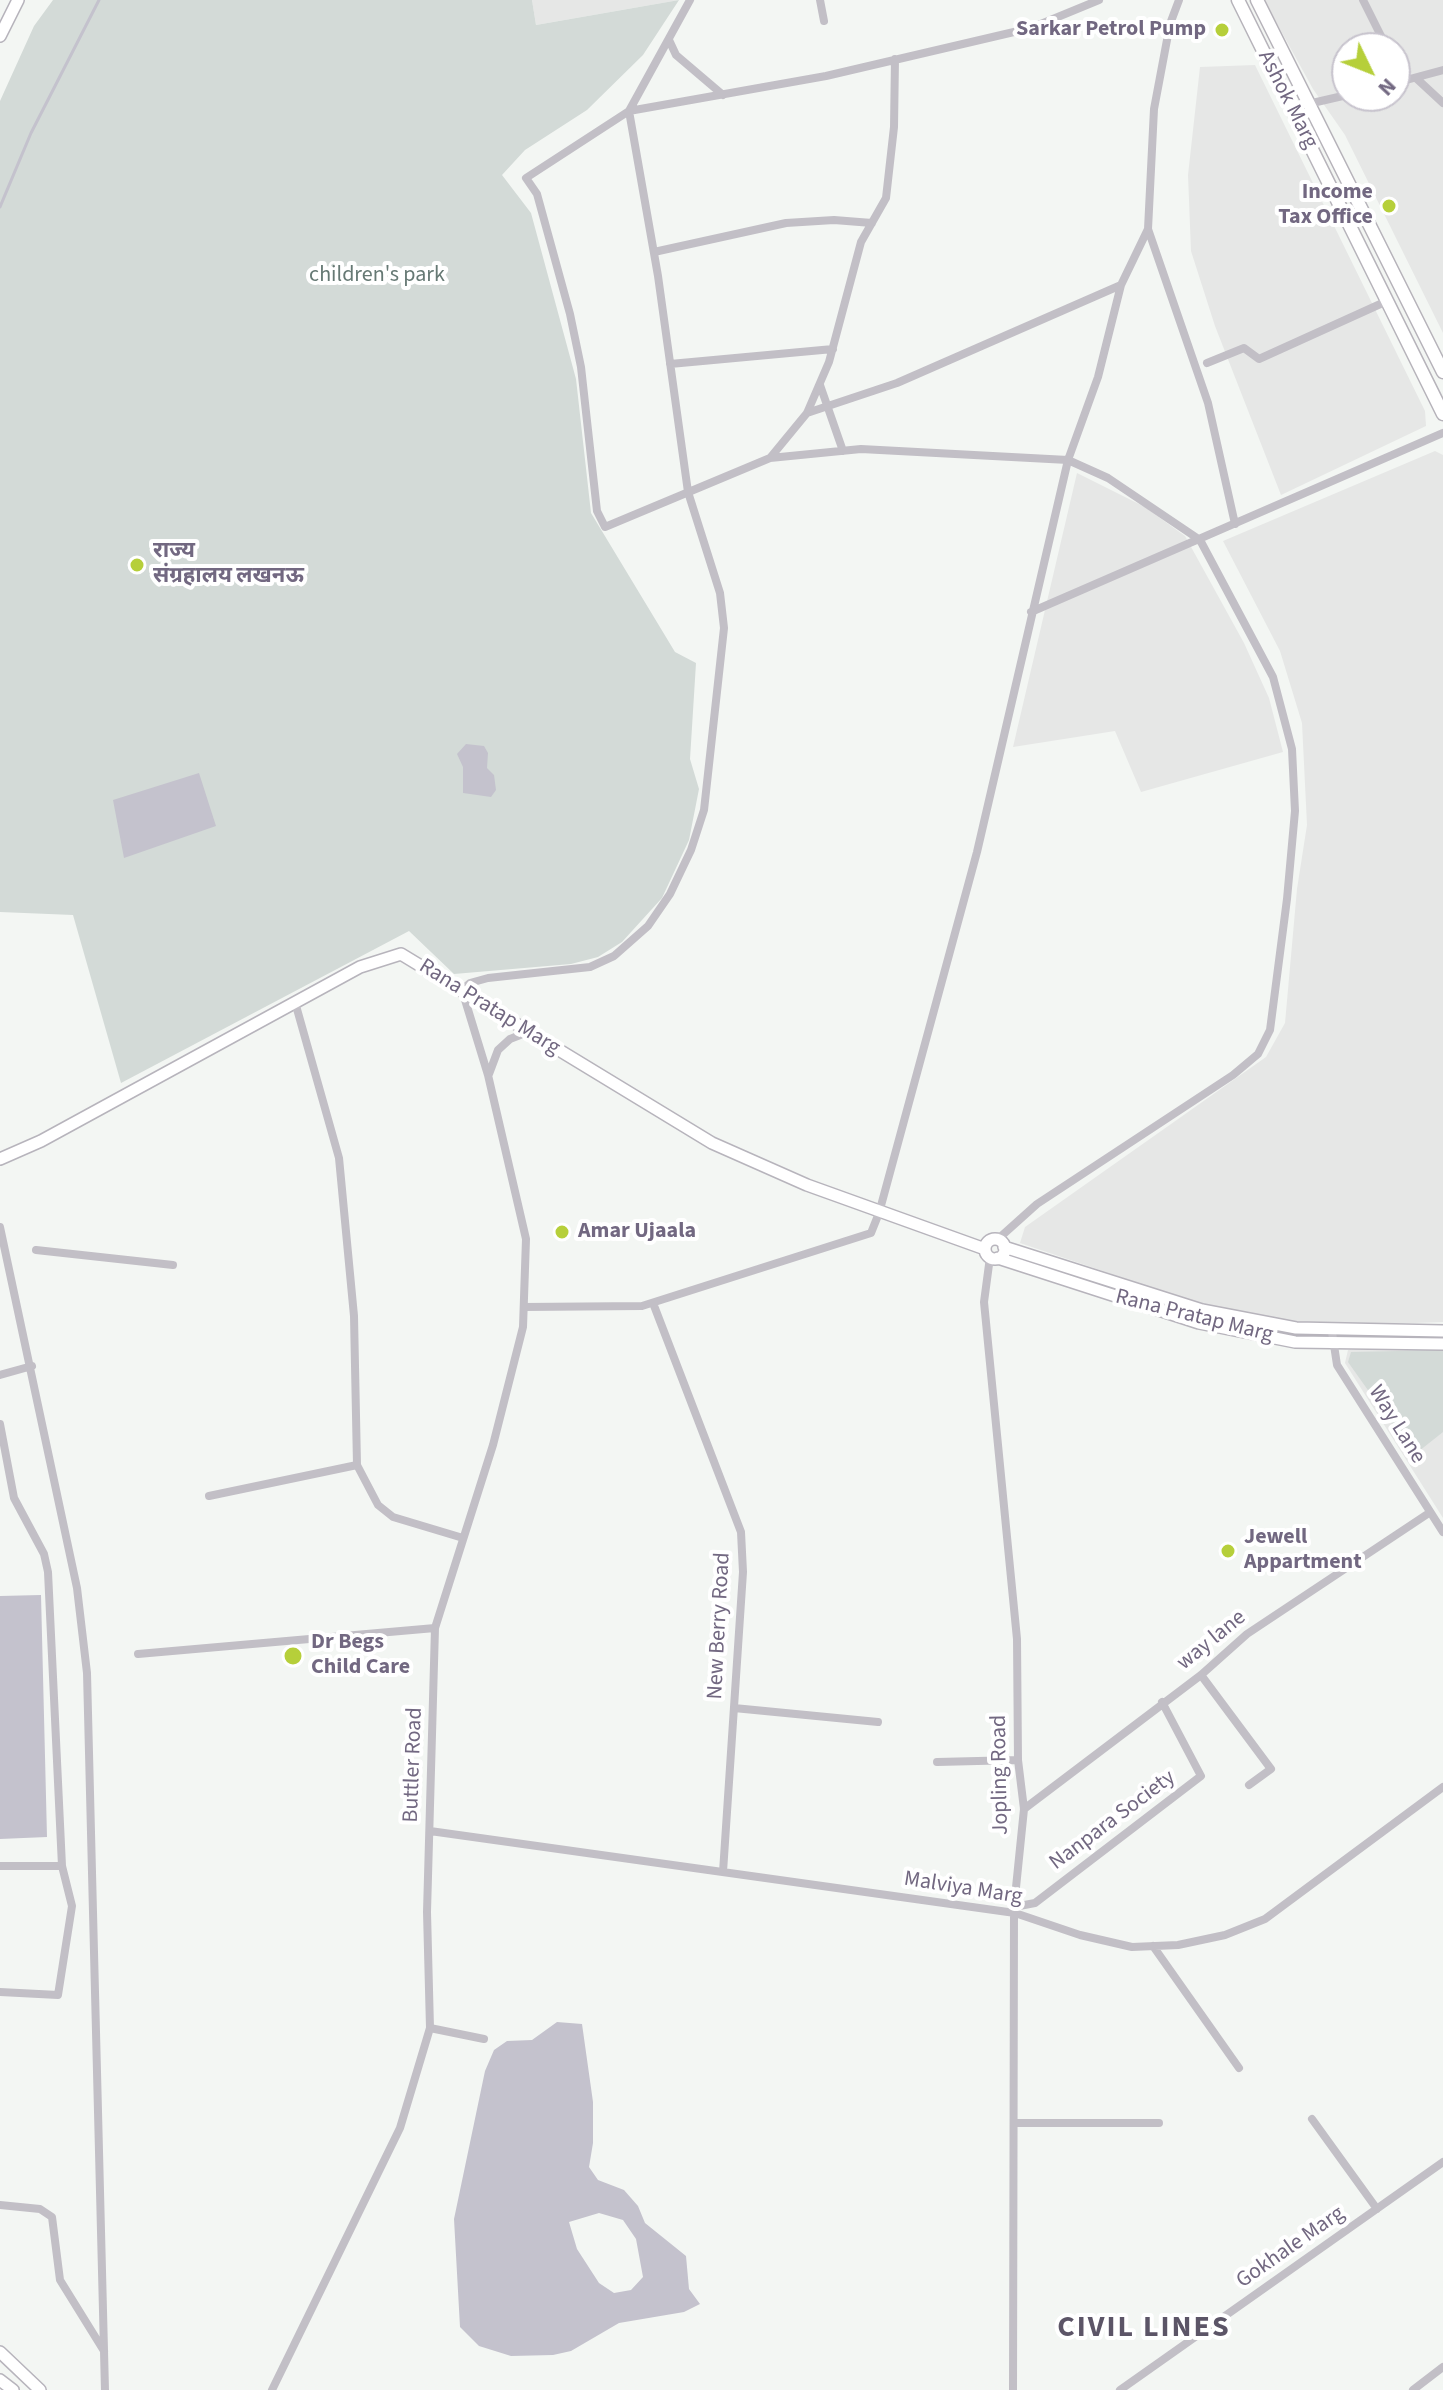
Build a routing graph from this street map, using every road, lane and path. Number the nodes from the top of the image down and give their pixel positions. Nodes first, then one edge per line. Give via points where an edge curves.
1 (18, 0) edge
2 (690, 0) edge
3 (820, 0) edge
4 (1099, 0) edge
5 (1179, 0) edge
6 (1238, 0) edge
7 (1257, 0) edge
8 (1363, 0) edge
9 (824, 21) dead end
10 (1379, 32) edge
11 (0, 36) edge
12 (669, 40) junction
13 (895, 59) junction
14 (1443, 70) edge
15 (1416, 78) junction
16 (1411, 79) edge
17 (723, 95) junction
18 (1331, 99) edge
19 (1443, 103) edge
20 (1308, 104) junction
21 (629, 111) junction
22 (872, 223) junction
23 (1148, 229) junction
24 (654, 252) junction
25 (1121, 285) junction
26 (1387, 301) junction
27 (833, 349) junction
28 (1207, 363) dead end
29 (670, 364) junction
30 (1443, 372) edge
31 (820, 384) junction
32 (825, 407) junction
33 (807, 413) junction
34 (1443, 414) edge
35 (1443, 433) edge
36 (843, 451) junction
37 (770, 458) junction
38 (1068, 460) junction
39 (688, 492) junction
40 (1235, 524) junction
41 (1200, 540) junction
42 (1031, 612) junction
43 (462, 990) junction
44 (295, 1002) junction
45 (528, 1032) junction
46 (488, 1075) junction
47 (0, 1159) edge
48 (879, 1213) junction
49 (0, 1227) edge
50 (36, 1250) dead end
51 (995, 1250) junction
52 (173, 1265) dead end
53 (653, 1303) junction
54 (524, 1307) junction
55 (1443, 1331) edge
56 (1332, 1337) junction
57 (1443, 1344) edge
58 (32, 1366) junction
59 (0, 1375) edge
60 (0, 1424) edge
61 (357, 1465) junction
62 (209, 1496) dead end
63 (1429, 1513) junction
64 (1443, 1532) edge
65 (463, 1538) junction
66 (435, 1628) junction
67 (138, 1654) dead end
68 (1201, 1675) junction
69 (1162, 1702) junction
70 (734, 1708) junction
71 (878, 1722) dead end
72 (1018, 1760) junction
73 (937, 1762) dead end
74 (1249, 1785) dead end
75 (1443, 1787) edge
76 (1024, 1809) junction
77 (430, 1831) junction
78 (0, 1866) edge
79 (62, 1866) junction
80 (723, 1872) junction
81 (1014, 1910) junction
82 (1153, 1946) junction
83 (0, 1992) edge
84 (430, 2028) junction
85 (484, 2039) dead end
86 (1239, 2068) dead end
87 (1312, 2119) dead end
88 (1014, 2123) junction
89 (1159, 2123) dead end
90 (1443, 2162) edge
91 (0, 2205) edge
92 (1377, 2209) junction
93 (105, 2351) junction
94 (0, 2352) edge
95 (1443, 2367) edge
96 (0, 2380) edge
97 (13, 2390) edge
98 (40, 2390) edge
99 (105, 2390) edge
100 (272, 2390) edge
101 (1013, 2390) edge
102 (1120, 2390) edge
103 (1413, 2390) edge

1 - 11 street
2 - 12 street
3 - 9 street
4 - 13 street via 1031,28
5 - 23 street via 1154,109
6 - 26 main road, Ashok Marg
7 - 20 main road, Ashok Marg
8 - 10 street
12 - 17 street via 676,55
12 - 21 street
13 - 17 street
13 - 22 street via 886,198
14 - 15 street
15 - 16 street
15 - 19 street
17 - 21 street
18 - 20 street
20 - 30 main road, Ashok Marg
21 - 24 street
21 - 39 street via 526,178 537,194 570,314 597,511 605,527
22 - 24 street via 786,223
22 - 27 street via 861,242
23 - 25 street
23 - 40 street via 1208,403
24 - 29 street
25 - 32 street via 897,383
25 - 38 street via 1098,377
26 - 28 street via 1259,359 1244,348
26 - 34 main road, Ashok Marg
27 - 29 street
27 - 31 street
29 - 39 street
31 - 32 street
31 - 33 street
32 - 33 street
32 - 36 street
33 - 37 street
35 - 40 street
36 - 37 street
36 - 38 street
37 - 39 street
38 - 41 street via 1108,478
38 - 42 street
39 - 43 street via 720,593 724,628 704,810 691,850 648,926 614,956 590,967 488,978
40 - 41 street
41 - 42 street
41 - 51 street via 1273,677 1292,749 1295,811 1270,1030 1258,1054 1233,1075 1037,1204
42 - 48 street via 977,852
43 - 44 street, Rana Pratap Marg via 401,954 360,967
43 - 45 street, Rana Pratap Marg
43 - 46 street, Buttler Road
44 - 47 street, Rana Pratap Marg
44 - 61 street via 339,1158 354,1316
45 - 46 street via 498,1050
45 - 48 street, Rana Pratap Marg via 712,1143
46 - 54 street, Buttler Road via 526,1239
48 - 51 street, Rana Pratap Marg
48 - 53 street via 871,1233
49 - 58 street
50 - 52 street
51 - 56 street, Rana Pratap Marg via 1199,1323 1295,1342
51 - 72 street, Jopling Road via 984,1302 1017,1639
53 - 54 street
53 - 70 street, New Berry Road via 741,1532
54 - 65 street, Buttler Road via 503,1405
55 - 56 street, Rana Pratap Marg
56 - 57 street, Rana Pratap Marg
56 - 63 street, Way Lane via 1337,1365
58 - 59 street
58 - 93 street via 77,1588 87,1673
60 - 79 street via 14,1498 44,1554 50,1582
61 - 62 street
61 - 65 street via 378,1505 393,1517
63 - 64 street, Way Lane
63 - 68 street, way lane via 1247,1634
65 - 66 street, Buttler Road
66 - 67 street
66 - 77 street, Buttler Road
68 - 69 street, way lane
68 - 74 street via 1271,1769
69 - 76 street, way lane
69 - 81 street, Nanpara Society via 1201,1776 1035,1903
70 - 71 street
70 - 80 street, New Berry Road
72 - 73 street
72 - 76 street, Jopling Road
75 - 82 street, Malviya Marg via 1265,1919 1225,1935
76 - 81 street, Jopling Road
77 - 80 street, Malviya Marg
77 - 84 street, Buttler Road
78 - 79 street
79 - 83 street via 72,1906 58,1995
80 - 81 street, Malviya Marg
81 - 82 street, Malviya Marg via 1080,1935 1132,1947
81 - 88 street, Jopling Road
82 - 86 street
84 - 85 street
84 - 100 street, Buttler Road via 400,2128
87 - 92 street
88 - 89 street
88 - 101 street, Jopling Road
90 - 92 street, Gokhale Marg
91 - 93 street via 34,2208 52,2217 60,2280
92 - 102 street, Gokhale Marg
93 - 99 street
94 - 98 street
95 - 103 street
96 - 97 street

